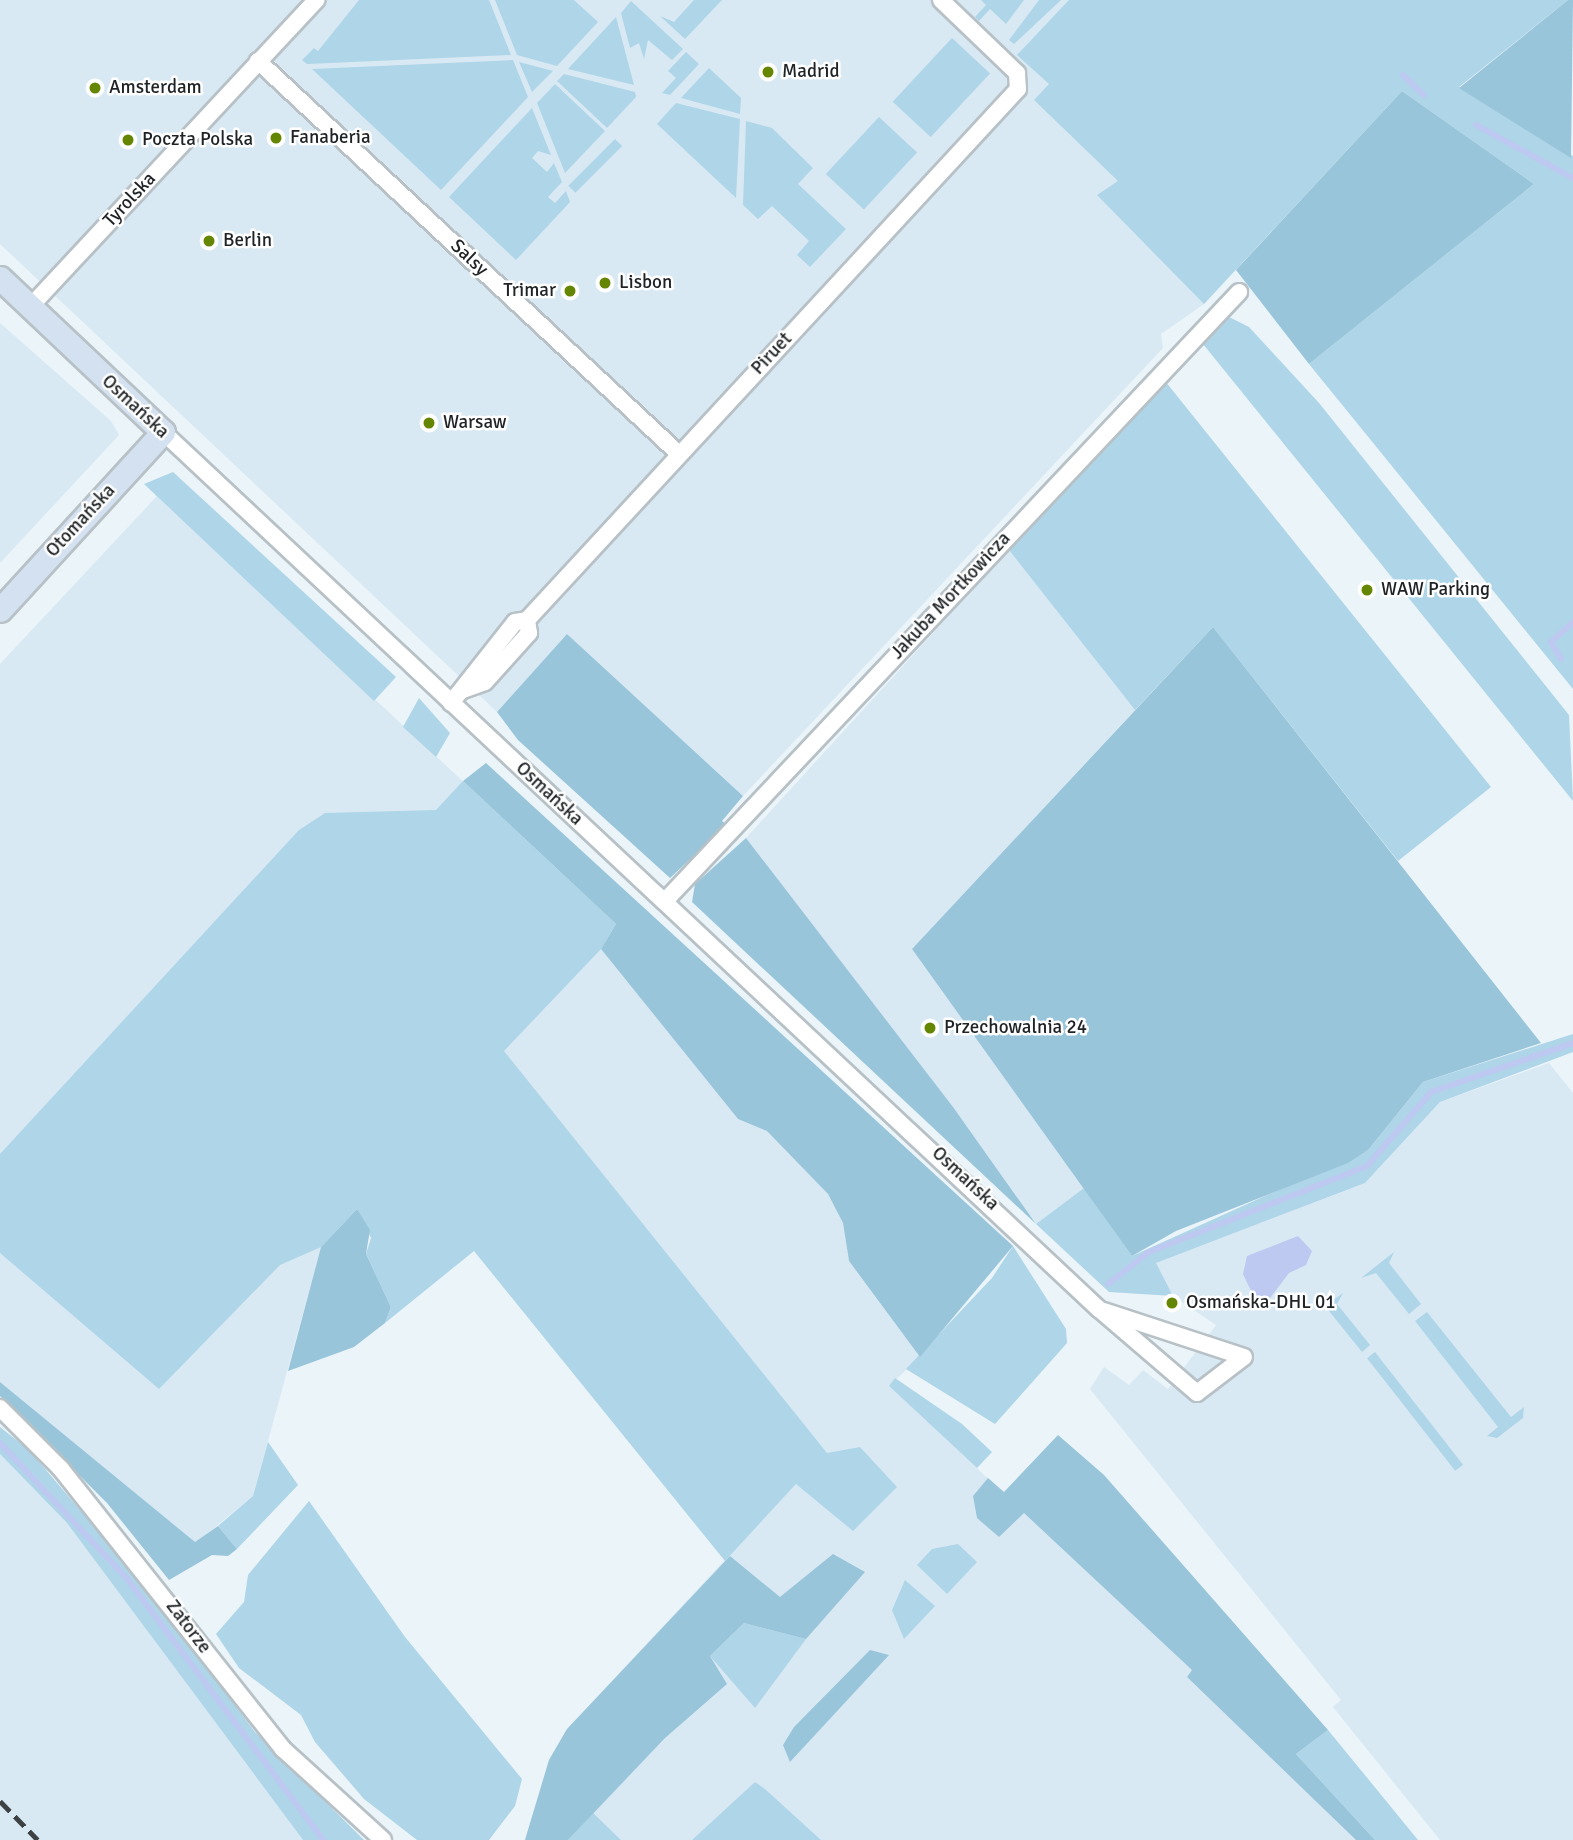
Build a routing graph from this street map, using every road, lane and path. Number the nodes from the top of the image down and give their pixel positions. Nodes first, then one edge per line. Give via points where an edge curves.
1 (316, 0) edge
2 (942, 0) edge
3 (258, 61) junction
4 (0, 278) edge
5 (1239, 292) dead end
6 (30, 307) junction
7 (163, 432) junction
8 (679, 454) junction
9 (0, 610) edge
10 (451, 703) junction
11 (665, 901) junction
12 (1099, 1309) junction
13 (0, 1408) edge
14 (383, 1840) edge

1 - 3 street, Tyrolska
2 - 8 street, Piruet via 1017,73 1018,89
3 - 6 street, Tyrolska
3 - 8 street, Salsy
4 - 6 street, Osmańska
5 - 11 street, Jakuba Mortkowicza
6 - 7 street, Osmańska
7 - 9 street, Otomańska
7 - 10 street, Osmańska
8 - 10 street, Piruet via 527,620 515,622 470,672
10 - 11 street, Osmańska
11 - 12 street, Osmańska
12 - 12 street, Osmańska via 1196,1393 1244,1357
13 - 14 street, Zatorze via 115,1534 283,1749

